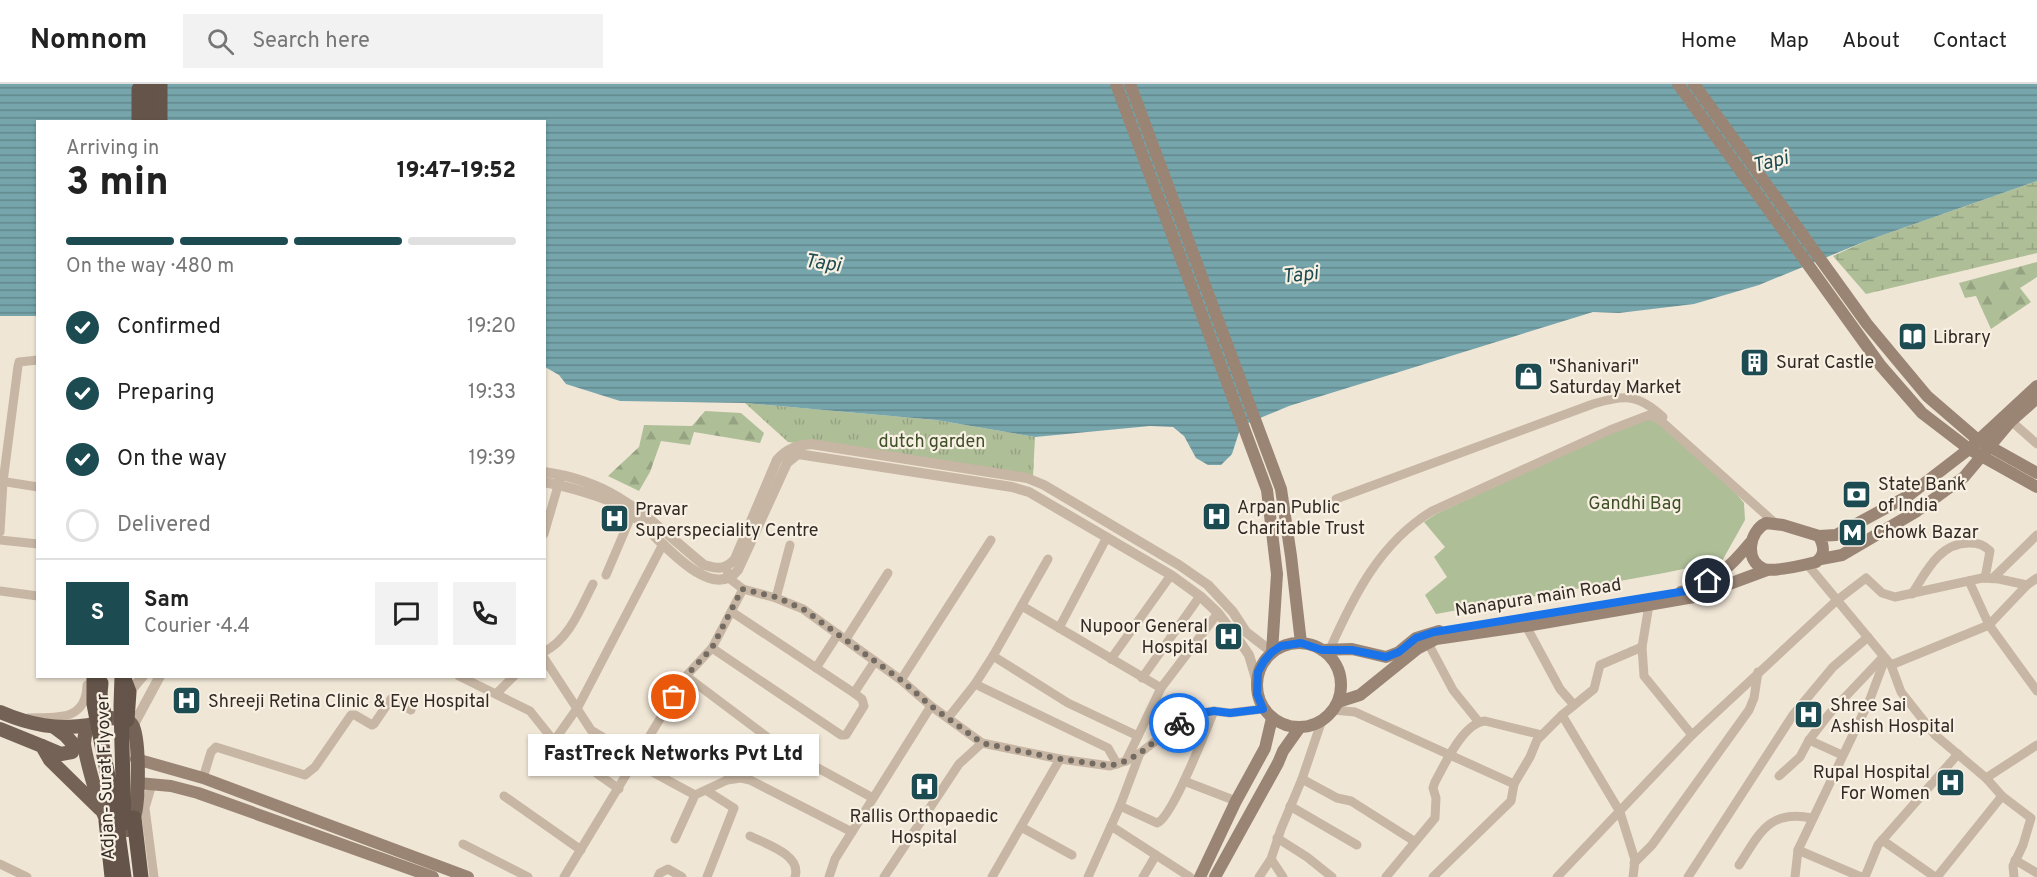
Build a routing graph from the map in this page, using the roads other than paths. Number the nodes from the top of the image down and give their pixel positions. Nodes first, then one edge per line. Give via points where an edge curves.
1 (139, 84) edge
2 (150, 84) edge
3 (160, 84) edge
4 (168, 84) edge
5 (1116, 84) edge
6 (1130, 84) edge
7 (1678, 84) edge
8 (1694, 84) edge
9 (139, 120) edge
10 (150, 120) edge
11 (160, 120) edge
12 (169, 120) edge
13 (36, 360) edge
14 (2037, 386) edge
15 (2037, 398) edge
16 (2011, 421) junction
17 (2037, 429) edge
18 (2029, 436) junction
19 (1974, 444) junction
20 (2037, 444) edge
21 (1990, 447) junction
22 (546, 473) edge
23 (2037, 473) edge
24 (560, 480) junction
25 (1, 482) edge
26 (546, 482) edge
27 (36, 487) edge
28 (2037, 487) edge
29 (1336, 499) dead end
30 (632, 514) junction
31 (1779, 524) junction
32 (546, 527) edge
33 (0, 532) edge
34 (2037, 535) edge
35 (1819, 536) junction
36 (1107, 537) junction
37 (0, 540) edge
38 (991, 540) dead end
39 (1750, 543) junction
40 (36, 544) edge
41 (663, 544) junction
42 (790, 545) dead end
43 (1821, 558) junction
44 (1048, 559) dead end
45 (1807, 564) junction
46 (726, 568) junction
47 (1767, 570) junction
48 (888, 573) dead end
49 (606, 575) dead end
50 (1171, 575) junction
51 (1989, 578) junction
52 (2037, 578) edge
53 (730, 579) junction
54 (1969, 581) junction
55 (593, 584) dead end
56 (2027, 585) junction
57 (742, 589) junction
58 (0, 591) edge
59 (1912, 594) junction
60 (36, 596) edge
61 (1200, 596) junction
62 (776, 597) junction
63 (1836, 601) junction
64 (1649, 605) junction
65 (1022, 606) junction
66 (732, 612) junction
67 (1218, 613) junction
68 (1989, 625) junction
69 (1526, 626) junction
70 (1059, 628) junction
71 (842, 637) junction
72 (1868, 637) junction
73 (1301, 643) junction
74 (1428, 643) junction
75 (1642, 647) junction
76 (712, 648) junction
77 (1326, 649) junction
78 (546, 651) edge
79 (1272, 652) junction
80 (993, 656) junction
81 (1111, 659) junction
82 (1886, 660) junction
83 (546, 661) edge
84 (875, 661) junction
85 (816, 668) junction
86 (1758, 672) junction
87 (686, 676) junction
88 (87, 678) edge
89 (94, 678) edge
90 (101, 678) edge
91 (122, 678) edge
92 (123, 678) edge
93 (141, 678) edge
94 (159, 678) edge
95 (463, 678) edge
96 (512, 678) edge
97 (1142, 678) junction
98 (901, 680) junction
99 (1257, 682) junction
100 (975, 684) junction
101 (1161, 688) junction
102 (2037, 691) edge
103 (129, 692) junction
104 (854, 693) junction
105 (496, 694) junction
106 (1574, 705) junction
107 (931, 706) junction
108 (1335, 706) junction
109 (578, 707) junction
110 (411, 710) dead end
111 (1214, 711) junction
112 (0, 712) edge
113 (1268, 713) junction
114 (1562, 715) junction
115 (14, 718) junction
116 (108, 718) junction
117 (948, 718) junction
118 (1322, 720) junction
119 (1478, 721) junction
120 (130, 723) junction
121 (90, 724) junction
122 (1300, 727) junction
123 (54, 728) junction
124 (0, 729) edge
125 (1542, 735) junction
126 (1692, 735) junction
127 (1138, 736) junction
128 (1809, 740) junction
129 (554, 741) junction
130 (982, 743) junction
131 (2037, 745) edge
132 (42, 746) junction
133 (740, 751) dead end
134 (1140, 753) junction
135 (1958, 754) junction
136 (1450, 755) junction
137 (1842, 755) junction
138 (136, 759) junction
139 (635, 759) junction
140 (1060, 759) junction
141 (1126, 761) junction
142 (1117, 764) junction
143 (1779, 776) dead end
144 (203, 778) junction
145 (1986, 778) junction
146 (1302, 779) junction
147 (727, 780) junction
148 (1184, 781) junction
149 (138, 783) junction
150 (152, 784) junction
151 (1514, 784) junction
152 (618, 789) junction
153 (706, 791) junction
154 (695, 795) junction
155 (504, 796) dead end
156 (2002, 796) junction
157 (873, 798) junction
158 (1236, 801) junction
159 (1120, 806) junction
160 (1290, 807) junction
161 (1620, 812) junction
162 (104, 816) junction
163 (134, 818) junction
164 (1812, 818) junction
165 (2034, 818) edge
166 (1110, 826) junction
167 (1021, 827) junction
168 (852, 832) junction
169 (750, 836) dead end
170 (1277, 838) junction
171 (675, 839) dead end
172 (1882, 840) junction
173 (1414, 841) junction
174 (463, 844) dead end
175 (1357, 845) dead end
176 (581, 850) junction
177 (1798, 850) junction
178 (1072, 855) dead end
179 (1156, 855) junction
180 (1271, 859) junction
181 (2015, 860) junction
182 (1634, 863) junction
183 (0, 864) edge
184 (1739, 865) dead end
185 (2037, 873) edge
186 (1279, 874) edge
187 (27, 877) edge
188 (112, 877) edge
189 (127, 877) edge
190 (141, 877) edge
191 (154, 877) edge
192 (433, 877) edge
193 (468, 877) edge
194 (528, 877) edge
195 (564, 877) edge
196 (658, 877) edge
197 (682, 877) edge
198 (706, 877) edge
199 (795, 877) edge
200 (829, 877) edge
201 (884, 877) edge
202 (992, 877) edge
203 (1088, 877) edge
204 (1143, 877) edge
205 (1190, 877) edge
206 (1200, 877) edge
207 (1215, 877) edge
208 (1259, 877) edge
209 (1332, 877) edge
210 (1386, 877) edge
211 (1433, 877) edge
212 (1557, 877) edge
213 (1633, 877) edge
214 (1688, 877) edge
215 (1795, 877) edge
216 (1863, 877) edge
217 (1936, 877) edge
218 (2014, 877) edge

1 - 9 highway
2 - 10 highway
3 - 11 highway
4 - 12 highway
5 - 79 main road via 1266,490 1277,574
6 - 73 main road via 1281,489
7 - 19 main road via 1881,366 1922,412
8 - 19 main road via 1867,324 1927,396
13 - 25 street via 19,362
14 - 19 main road
15 - 16 main road, Nanapura main Road
16 - 18 street
16 - 21 main road, Nanapura main Road
17 - 18 street
18 - 20 street
19 - 21 main road
19 - 35 main road via 1908,496 1836,535
21 - 23 main road
21 - 28 main road via 2010,470
21 - 43 main road, Nanapura main Road via 1964,477 1917,510 1842,555
22 - 24 street
24 - 26 street
24 - 30 street
24 - 32 street
24 - 46 street via 587,482 614,494 639,509 705,565
25 - 27 street
25 - 33 street
29 - 31 street via 1619,396 1640,401 1659,413
30 - 41 street
30 - 49 street
31 - 35 main road
31 - 39 main road, Nanapura main Road via 1760,525
31 - 77 street via 1659,419 1648,415 1414,522 1376,561
34 - 51 street
35 - 43 main road via 1824,549
36 - 50 street
36 - 53 street via 1021,489 798,454 787,463 738,570
36 - 70 street
37 - 40 street
38 - 98 street
39 - 47 main road via 1755,561
39 - 77 main road, Nanapura main Road via 1726,569 1692,590 1434,632 1386,657
41 - 53 street via 697,572 715,580
41 - 109 street
42 - 62 street
43 - 45 main road, Nanapura main Road
44 - 65 street
45 - 47 main road, Nanapura main Road
45 - 63 street
46 - 53 street
46 - 79 street via 735,559 777,460 785,451 811,444 1019,476 1044,485 1208,585 1246,632
47 - 64 main road, Nanapura main Road via 1695,597
48 - 71 street
50 - 61 street
50 - 81 street
51 - 54 street
51 - 56 street
51 - 59 street via 1988,549 1982,544 1954,545 1939,554
52 - 56 street
53 - 57 street
54 - 59 street
54 - 68 street
55 - 78 street via 564,637
56 - 68 street
57 - 62 street
57 - 66 street
58 - 60 street
59 - 63 street via 1888,596 1866,578
61 - 67 street
61 - 97 street
62 - 71 street via 803,609
63 - 72 street
63 - 86 street
64 - 69 main road, Nanapura main Road
64 - 75 street
65 - 70 street
65 - 80 street
66 - 76 street
66 - 85 street
67 - 99 street via 1249,655
67 - 101 street
68 - 82 street
68 - 102 street
69 - 74 main road, Nanapura main Road
69 - 106 street via 1560,689
70 - 81 street
71 - 84 street
71 - 85 street
72 - 82 street
72 - 214 street via 1833,667 1793,715
73 - 77 main road
73 - 79 main road via 1281,646
74 - 108 main road, Nanapura main Road via 1353,699
74 - 119 street via 1453,690
75 - 106 street via 1600,665 1594,689
75 - 126 street via 1644,676
76 - 87 street
76 - 104 street via 844,736 864,706
77 - 108 main road via 1341,679
79 - 99 main road via 1258,672
80 - 100 street
80 - 127 street via 1068,703
81 - 97 street
82 - 128 street via 1830,713
82 - 135 street via 1901,692 1935,735
82 - 137 street
83 - 109 street
84 - 98 street
84 - 104 street
85 - 104 street
86 - 126 street
86 - 182 street via 1749,710 1652,845
87 - 139 street
87 - 157 street via 783,749
88 - 115 street via 85,702 71,714
89 - 189 highway, Adjan- Surat Flyover, bridge via 94,704
90 - 116 highway via 100,694
91 - 189 highway, Adjan- Surat Flyover, bridge
92 - 103 highway
93 - 103 street
94 - 120 street
95 - 105 street
96 - 105 street
97 - 101 street
98 - 107 street
99 - 113 main road via 1257,694
100 - 117 street
100 - 142 street via 1107,748
101 - 127 street
103 - 116 street
103 - 120 highway
105 - 129 street via 530,711
106 - 114 street
107 - 117 street
107 - 157 street
108 - 118 main road
108 - 136 street
109 - 129 street
109 - 139 street via 591,730
110 - 144 street via 391,699 372,725 351,715 315,767 305,775 216,747
111 - 113 street
111 - 134 street via 1189,715
111 - 148 street
112 - 115 main road
113 - 122 main road via 1290,726
113 - 158 main road via 1264,748
114 - 125 street
114 - 161 street
115 - 123 main road
116 - 120 main road
116 - 121 main road
117 - 130 street
118 - 122 main road
118 - 146 street
119 - 125 street
119 - 136 street
120 - 138 main road via 137,744
121 - 123 main road
121 - 162 main road via 84,743
122 - 207 main road
123 - 132 main road via 71,741 72,752 61,754
124 - 132 main road
125 - 151 street
126 - 161 street
127 - 141 street
128 - 137 street
128 - 143 street via 1800,757
129 - 152 street
130 - 140 street
130 - 201 street via 959,764
131 - 145 street
132 - 162 main road via 50,760
133 - 147 street
134 - 141 street
134 - 159 street
135 - 145 street
135 - 172 street
136 - 151 street
136 - 173 street via 1433,788 1435,818
137 - 164 street
138 - 144 main road
138 - 149 main road
139 - 152 street
139 - 154 street
140 - 142 street
140 - 167 street
141 - 142 street
144 - 193 main road
145 - 156 street
146 - 160 street
146 - 173 street via 1351,801
147 - 153 street
147 - 168 street via 750,780
148 - 158 street
148 - 159 street via 1162,822 1157,824
149 - 150 main road
149 - 163 main road
150 - 191 street via 145,808
150 - 192 main road via 198,793
151 - 211 street via 1510,801
152 - 176 street
153 - 154 street
153 - 198 street via 734,808
154 - 171 street
155 - 176 street
156 - 165 street
156 - 217 street
157 - 168 street
158 - 206 main road
159 - 166 street
160 - 170 street
160 - 175 street
161 - 182 street
161 - 212 street
162 - 163 main road via 112,827 128,830
162 - 188 highway
163 - 190 highway
164 - 177 street
164 - 184 street via 1789,815 1774,820
165 - 181 street
166 - 179 street
166 - 203 street
167 - 178 street
167 - 202 street
168 - 200 street
169 - 199 street via 792,860
170 - 180 street
170 - 209 street
172 - 216 street
172 - 217 street
173 - 210 street
174 - 194 street
176 - 195 street
177 - 215 street
177 - 216 street
179 - 204 street
179 - 205 street
180 - 186 street
180 - 208 street
181 - 185 street
181 - 218 street
182 - 213 street
183 - 187 street
196 - 197 street via 668,869

